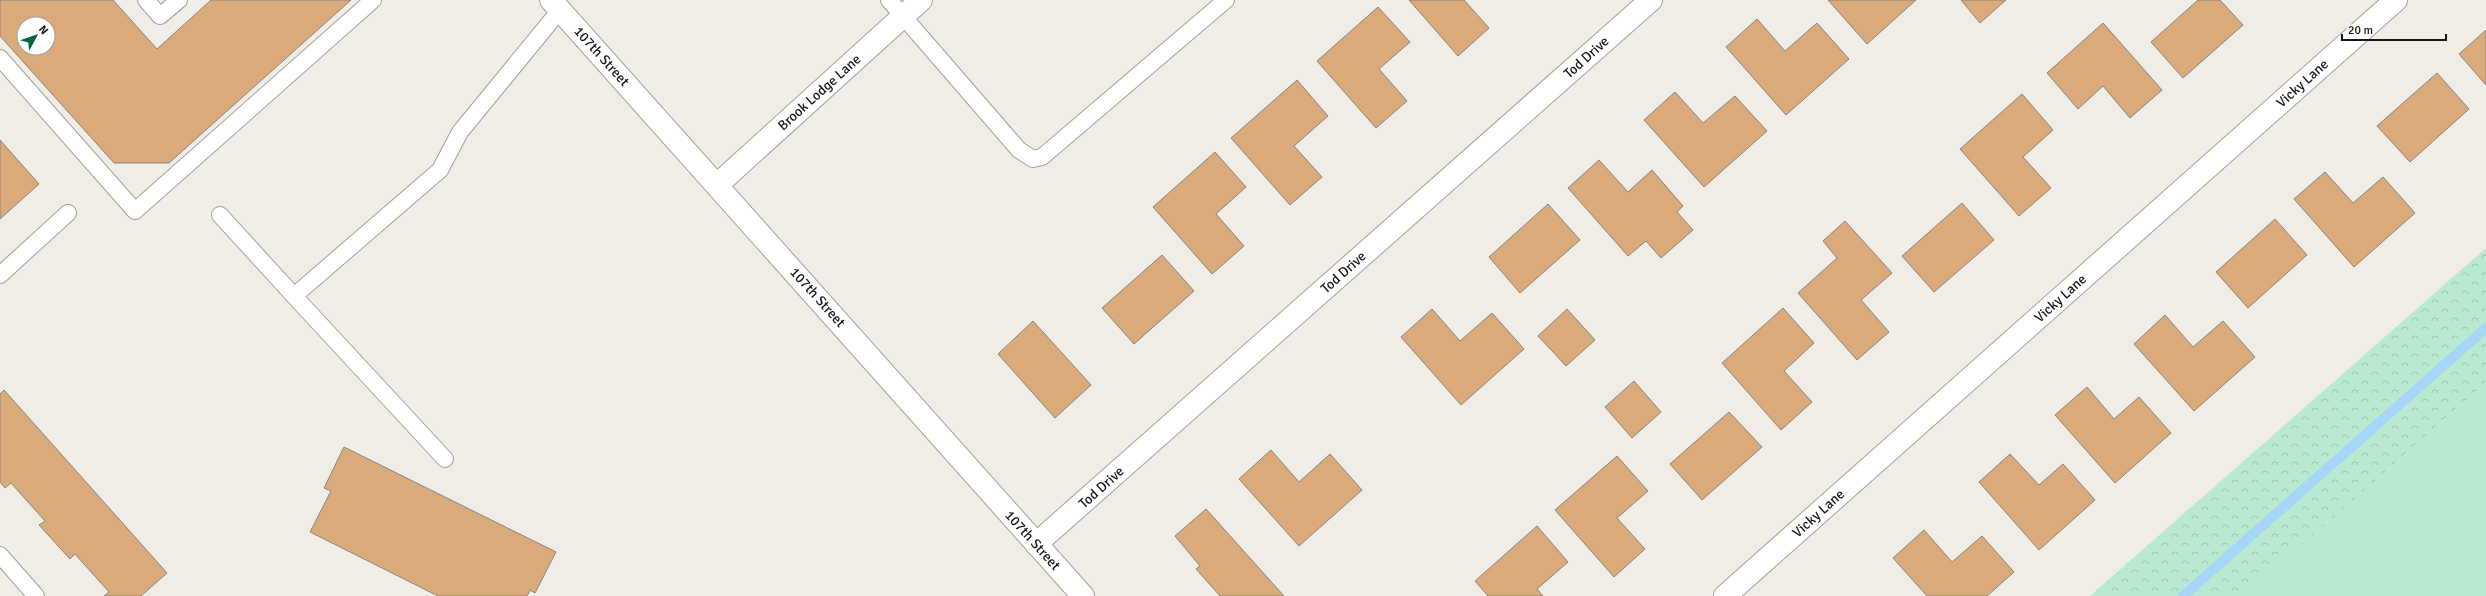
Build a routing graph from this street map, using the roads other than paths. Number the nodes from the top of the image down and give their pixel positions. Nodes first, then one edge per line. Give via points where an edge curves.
1 (146, 0) edge
2 (179, 0) edge
3 (373, 0) edge
4 (889, 0) edge
5 (921, 0) edge
6 (1226, 0) edge
7 (1651, 0) edge
8 (2396, 0) edge
9 (556, 5) edge
10 (903, 16) junction
11 (0, 58) edge
12 (717, 185) junction
13 (68, 213) dead end
14 (220, 215) dead end
15 (0, 275) edge
16 (294, 296) junction
17 (445, 459) dead end
18 (1036, 544) junction
19 (0, 555) edge
20 (36, 596) edge
21 (1083, 596) edge
22 (1725, 596) edge

1 - 2 lane via 160,16
3 - 11 lane via 135,211
4 - 10 lane
5 - 10 street, Brook Lodge Lane
6 - 10 lane via 1042,157 1033,158 1019,150
7 - 18 street, Tod Drive
8 - 22 street, Vicky Lane
9 - 12 street, 107th Street
9 - 16 lane via 460,132 440,170
10 - 12 street, Brook Lodge Lane
12 - 18 street, 107th Street
13 - 15 lane
14 - 16 lane
16 - 17 lane
18 - 21 street, 107th Street
19 - 20 lane

